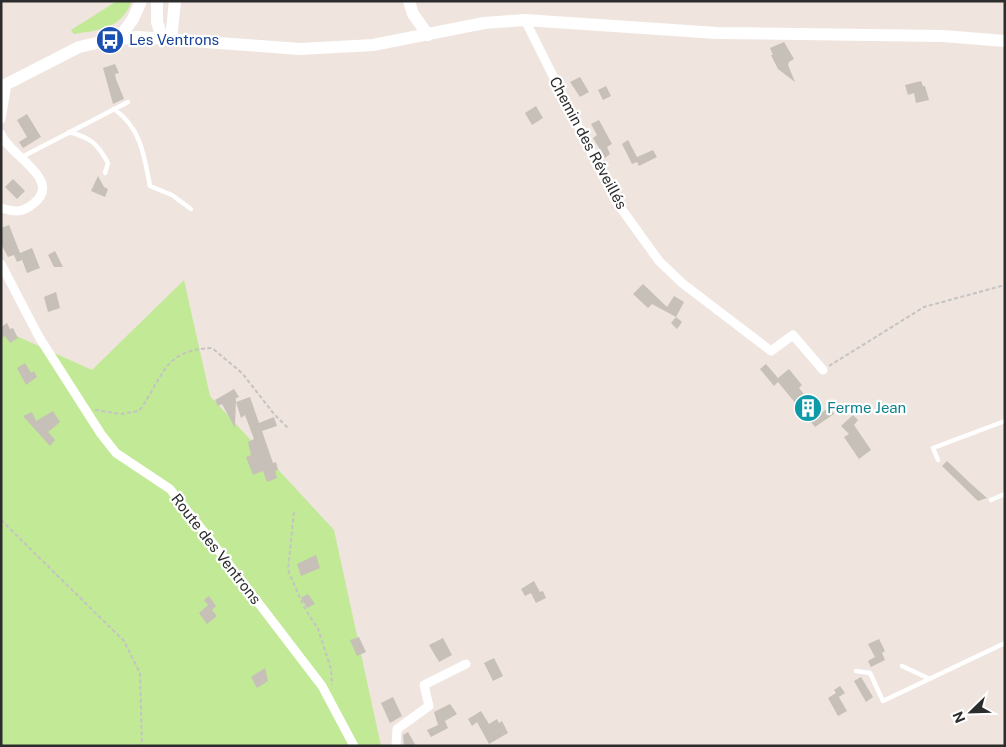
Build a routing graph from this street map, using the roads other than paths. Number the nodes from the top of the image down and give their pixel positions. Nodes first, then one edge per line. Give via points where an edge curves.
1 (140, 1) edge
2 (157, 1) edge
3 (175, 1) edge
4 (409, 1) edge
5 (525, 20) junction
6 (428, 35) junction
7 (119, 38) junction
8 (167, 38) junction
9 (1005, 41) edge
10 (3, 87) edge
11 (128, 102) dead end
12 (114, 109) junction
13 (1, 119) edge
14 (69, 132) junction
15 (1, 134) edge
16 (20, 158) junction
17 (106, 173) dead end
18 (1, 208) edge
19 (191, 209) dead end
20 (1, 264) edge
21 (823, 370) road end
22 (1005, 421) edge
23 (938, 460) dead end
24 (1005, 494) edge
25 (991, 500) dead end
26 (1005, 643) edge
27 (466, 664) dead end
28 (902, 666) dead end
29 (856, 671) dead end
30 (930, 679) junction
31 (354, 746) edge
32 (396, 746) edge

1 - 7 main road
2 - 8 main road via 157,22
3 - 8 main road
4 - 6 main road via 413,14
5 - 6 main road via 493,22
5 - 9 main road via 717,33 943,36
5 - 21 street, Chemin des Réveillés via 615,200 659,261 682,283 770,351 792,335
6 - 8 main road via 373,44 300,49
7 - 8 main road
7 - 10 main road via 79,47
10 - 13 street via 6,90
11 - 12 lane
12 - 14 lane
12 - 19 lane via 134,128 145,158 150,186 172,195
14 - 16 lane
14 - 17 lane via 87,137 100,150 108,163
15 - 16 street via 4,143
16 - 18 street via 36,171 42,183 39,200 24,211
20 - 31 street, Route des Ventrons via 83,408 116,453 170,490 322,686
22 - 23 lane via 933,448
24 - 25 lane
26 - 30 lane
27 - 32 street via 424,685 429,706 398,730
28 - 30 lane
29 - 30 lane via 870,673 883,701

